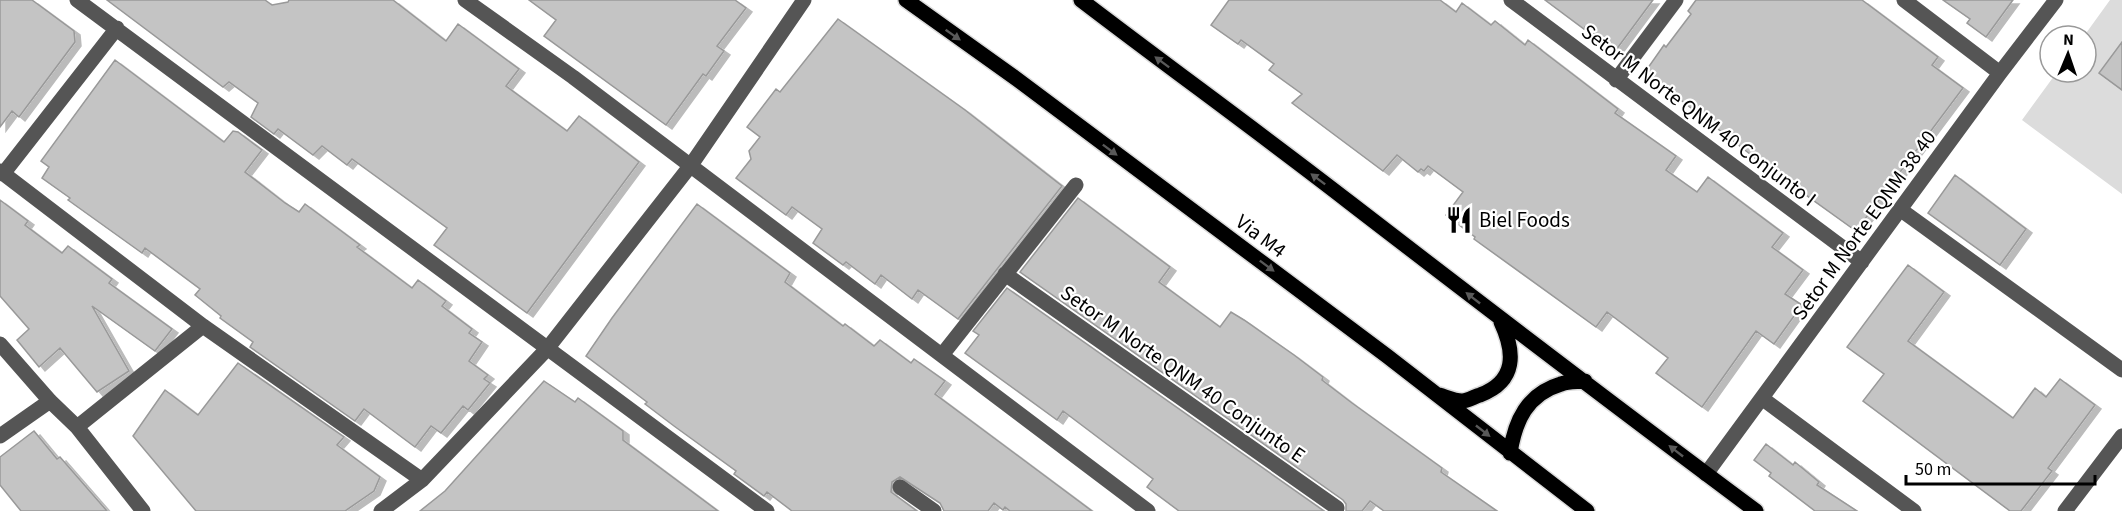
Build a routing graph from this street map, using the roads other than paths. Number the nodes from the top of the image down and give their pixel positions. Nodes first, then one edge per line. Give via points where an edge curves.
1 (77, 0) edge
2 (465, 0) edge
3 (804, 0) edge
4 (906, 0) edge
5 (1081, 0) edge
6 (1511, 0) edge
7 (1676, 0) edge
8 (1904, 0) edge
9 (2056, 0) edge
10 (117, 28) junction
11 (2000, 73) junction
12 (1616, 80) junction
13 (691, 165) junction
14 (2, 172) edge
15 (1076, 185) dead end
16 (1901, 210) junction
17 (1862, 262) junction
18 (1005, 274) junction
19 (1500, 319) junction
20 (203, 326) junction
21 (0, 344) edge
22 (547, 349) junction
23 (942, 355) junction
24 (2122, 370) edge
25 (1585, 381) junction
26 (1436, 395) junction
27 (1763, 399) junction
28 (50, 401) junction
29 (76, 427) junction
30 (0, 436) edge
31 (2119, 446) edge
32 (1510, 453) junction
33 (1706, 474) junction
34 (422, 480) junction
35 (900, 487) dead end
36 (1337, 508) dead end
37 (143, 511) edge
38 (381, 511) edge
39 (767, 511) edge
40 (934, 511) edge
41 (1148, 511) edge
42 (1587, 511) edge
43 (1756, 511) edge
44 (1914, 511) edge
45 (2065, 511) edge

1 - 10 street
2 - 13 street
3 - 13 street
4 -> 26 main road, Via M4
19 -> 5 main road
6 - 12 street, Setor M Norte QNM 40 Conjunto I
7 - 12 street
8 - 11 street
9 - 11 street, Setor M Norte EQNM 38 40
10 - 14 street
10 - 22 street
11 - 16 street, Setor M Norte EQNM 38 40
12 - 17 street, Setor M Norte QNM 40 Conjunto I
13 - 22 street
13 - 23 street
14 - 20 street
15 - 18 street
16 - 17 street, Setor M Norte EQNM 38 40
16 - 24 street
17 - 27 street, Setor M Norte EQNM 38 40
18 - 23 street
18 - 36 street, Setor M Norte QNM 40 Conjunto E
19 - 25 main road
19 - 26 main road via 1510,341 1512,359 1505,377 1488,392 1463,401
20 - 29 street
20 - 34 street
21 - 28 street
22 - 34 street
22 - 39 street
23 - 41 street
25 - 32 main road via 1562,383 1543,392 1522,412
33 -> 25 main road
26 -> 32 main road, Via M4
27 - 33 street, Setor M Norte EQNM 38 40
27 - 44 street
28 - 29 street
28 - 30 street
29 - 37 street
31 - 45 street
32 - 42 main road, Via M4
33 - 43 main road
34 - 38 street
35 - 40 street

